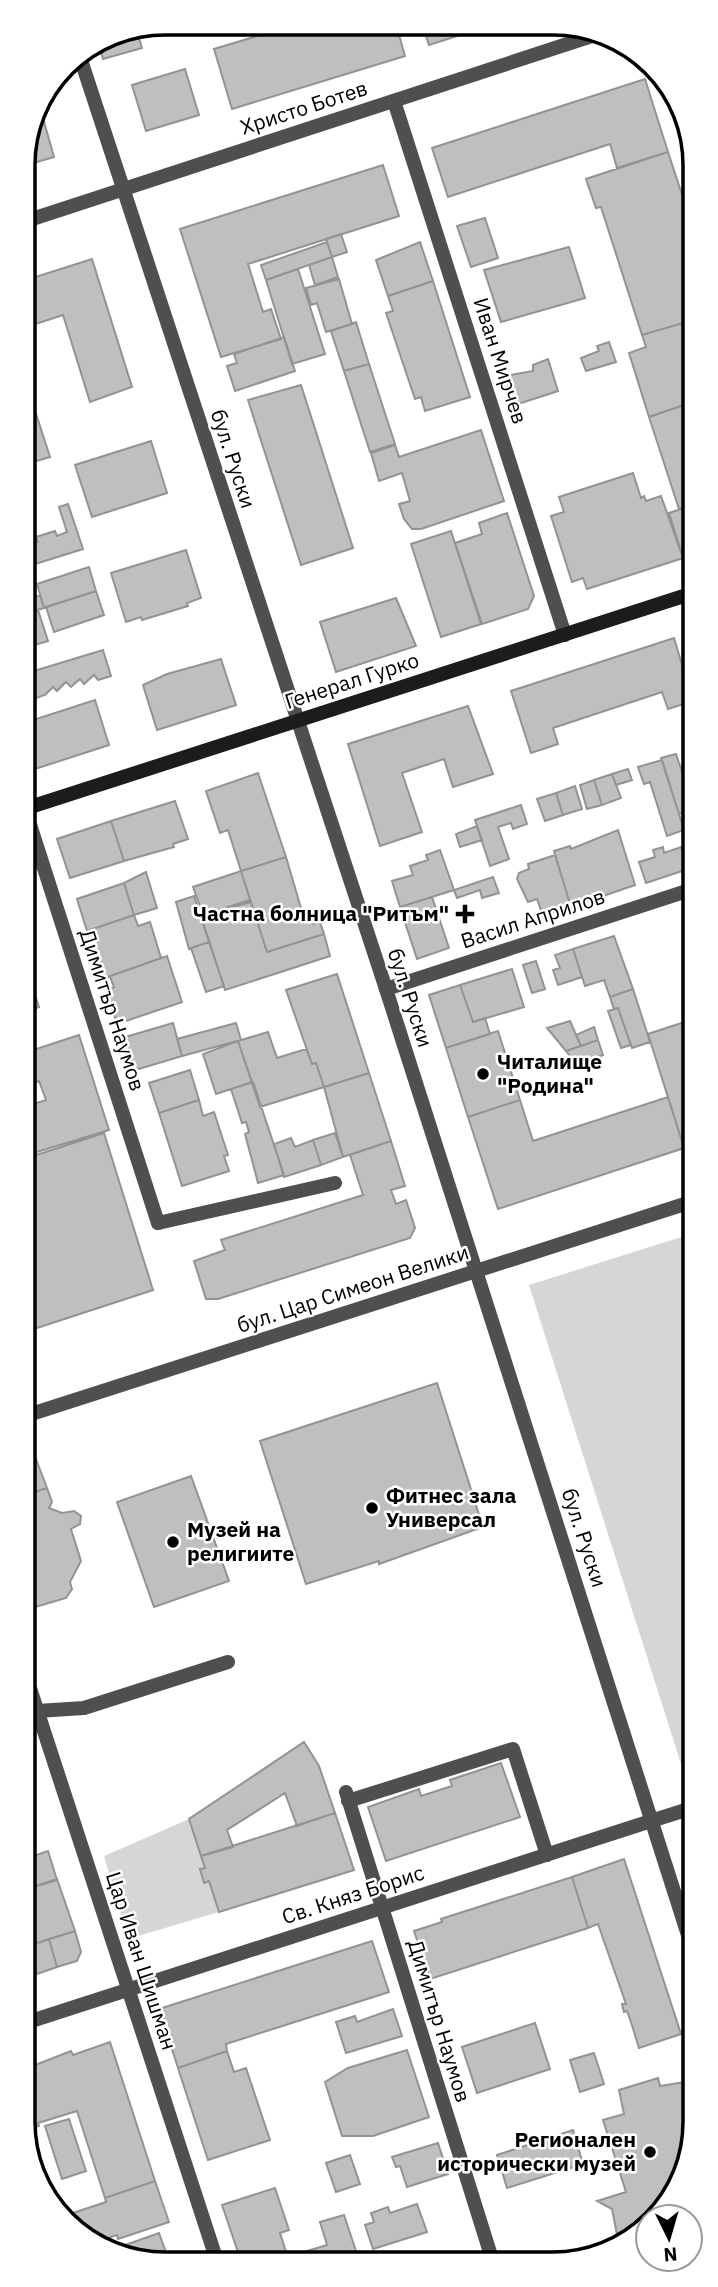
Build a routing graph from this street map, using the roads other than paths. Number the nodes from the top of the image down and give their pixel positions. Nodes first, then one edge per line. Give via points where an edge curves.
1 (584, 39) edge
2 (82, 65) edge
3 (394, 100) junction
4 (123, 190) junction
5 (35, 218) edge
6 (683, 596) edge
7 (565, 635) junction
8 (296, 721) junction
9 (35, 805) edge
10 (35, 843) edge
11 (683, 893) edge
12 (386, 989) junction
13 (335, 1184) dead end
14 (683, 1205) edge
15 (477, 1271) junction
16 (35, 1412) edge
17 (228, 1662) dead end
18 (35, 1713) edge
19 (35, 1724) edge
20 (683, 1811) edge
21 (651, 1821) junction
22 (547, 1854) junction
23 (381, 1908) junction
24 (683, 1920) edge
25 (128, 1990) junction
26 (35, 2020) edge
27 (214, 2252) edge
28 (490, 2252) edge

1 - 3 street, Христо Ботев
2 - 4 street, бул. Руски
3 - 4 street, Христо Ботев
3 - 7 street, Иван Мирчев
4 - 5 street, Христо Ботев
4 - 8 street, бул. Руски
6 - 7 main road, Генерал Гурко
7 - 8 main road, Генерал Гурко
8 - 9 main road, Генерал Гурко
8 - 12 street, бул. Руски
10 - 13 street, Димитър Наумов via 158,1223
11 - 12 street, Васил Априлов
12 - 15 street, бул. Руски
14 - 15 street, бул. Цар Симеон Велики
15 - 16 street, бул. Цар Симеон Велики
15 - 21 street, бул. Руски
17 - 18 street via 83,1708
19 - 25 street, Цар Иван Шишман
20 - 21 street, Св. Княз Борис
21 - 22 street, Св. Княз Борис
21 - 24 street, бул. Руски
22 - 23 street, Св. Княз Борис
22 - 23 street, Димитър Наумов via 513,1749 347,1797
23 - 25 street, Св. Княз Борис
23 - 28 street, Димитър Наумов
25 - 26 street, Св. Княз Борис
25 - 27 street, Цар Иван Шишман

